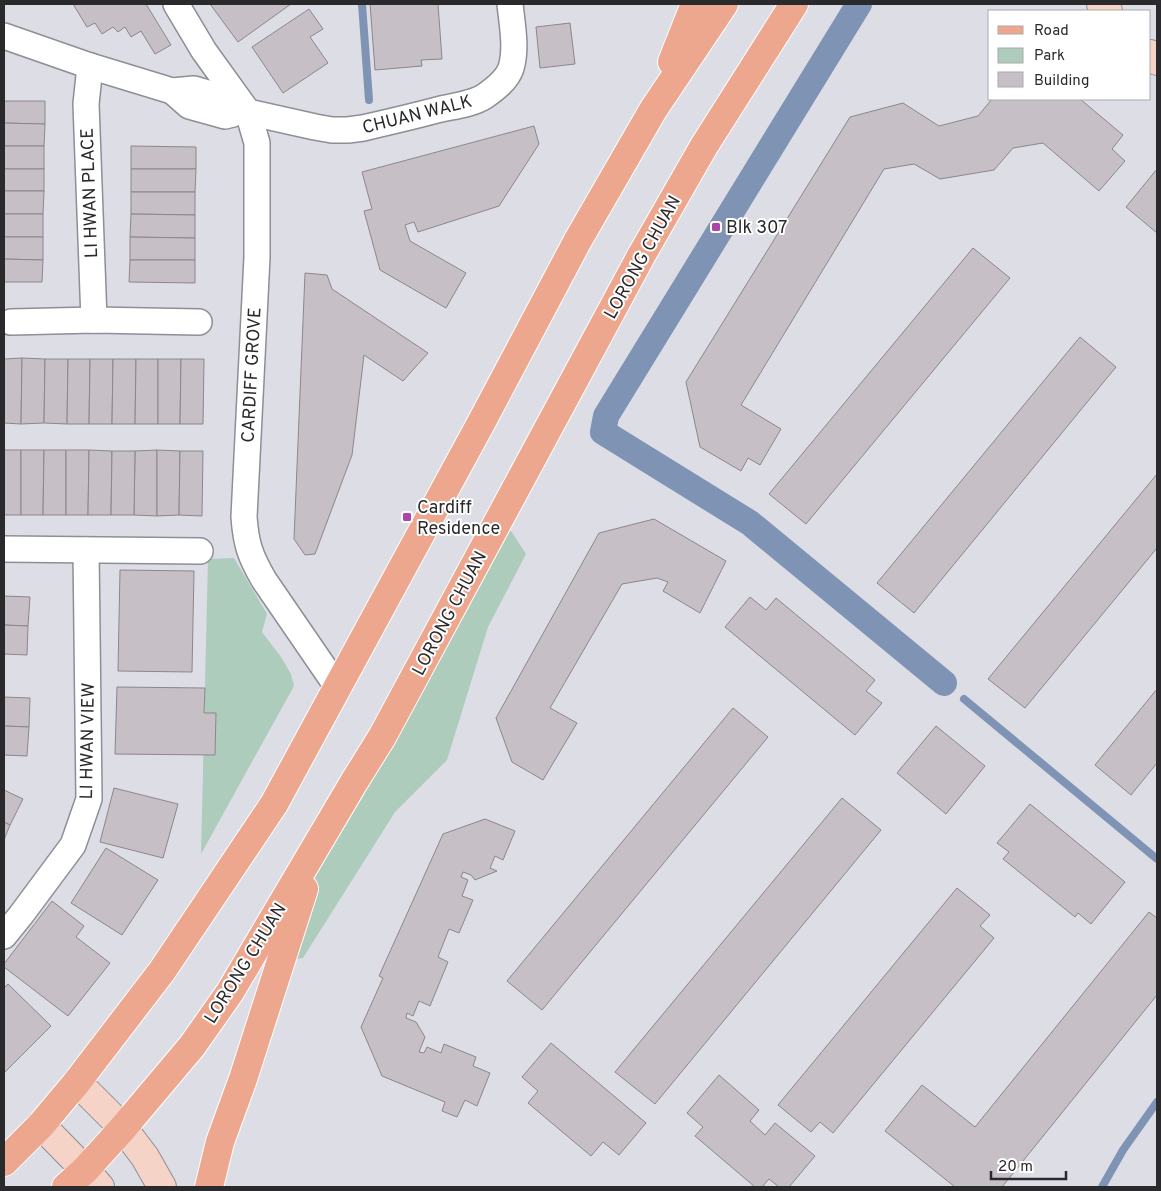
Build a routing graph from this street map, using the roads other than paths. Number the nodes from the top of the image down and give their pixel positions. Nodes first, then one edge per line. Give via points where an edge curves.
1 (176, 4) edge
2 (510, 4) edge
3 (695, 4) edge
4 (724, 4) edge
5 (794, 4) edge
6 (4, 36) edge
7 (204, 51) junction
8 (90, 66) junction
9 (172, 91) junction
10 (653, 110) junction
11 (248, 112) junction
12 (94, 320) junction
13 (11, 322) dead end
14 (199, 322) dead end
15 (4, 549) edge
16 (86, 550) junction
17 (200, 551) dead end
18 (338, 688) junction
19 (319, 843) junction
20 (4, 936) edge
21 (77, 1082) junction
22 (41, 1125) junction
23 (124, 1128) junction
24 (4, 1162) edge
25 (84, 1181) edge
26 (162, 1187) edge
27 (209, 1187) edge

1 - 7 street, CARDIFF GROVE
2 - 11 street, CHUAN WALK via 513,58 508,75 484,96 473,101 348,130 315,127
3 - 10 main road
4 - 10 main road
5 - 19 main road, LORONG CHUAN via 704,146 641,256 382,736
6 - 8 street, CHUAN WALK
7 - 9 street via 197,71
7 - 11 street, CARDIFF GROVE
8 - 9 street, CHUAN WALK
8 - 12 street, LI HWAN PLACE via 86,104
9 - 11 street, CHUAN WALK via 194,89 225,98
10 - 18 main road via 578,240
11 - 18 street, CARDIFF GROVE via 257,143 257,257 244,517 246,536 249,551 264,580
12 - 13 street
12 - 14 street
15 - 16 street
16 - 17 street
16 - 20 street, LI HWAN VIEW via 89,799 73,845
18 - 21 main road via 274,804 162,972
19 - 23 main road, LORONG CHUAN via 230,992 192,1046
19 - 27 main road via 220,1142
21 - 22 main road
21 - 23 main road
22 - 24 main road
22 - 25 main road, LORONG CHUAN
23 - 25 main road, LORONG CHUAN
23 - 26 main road

